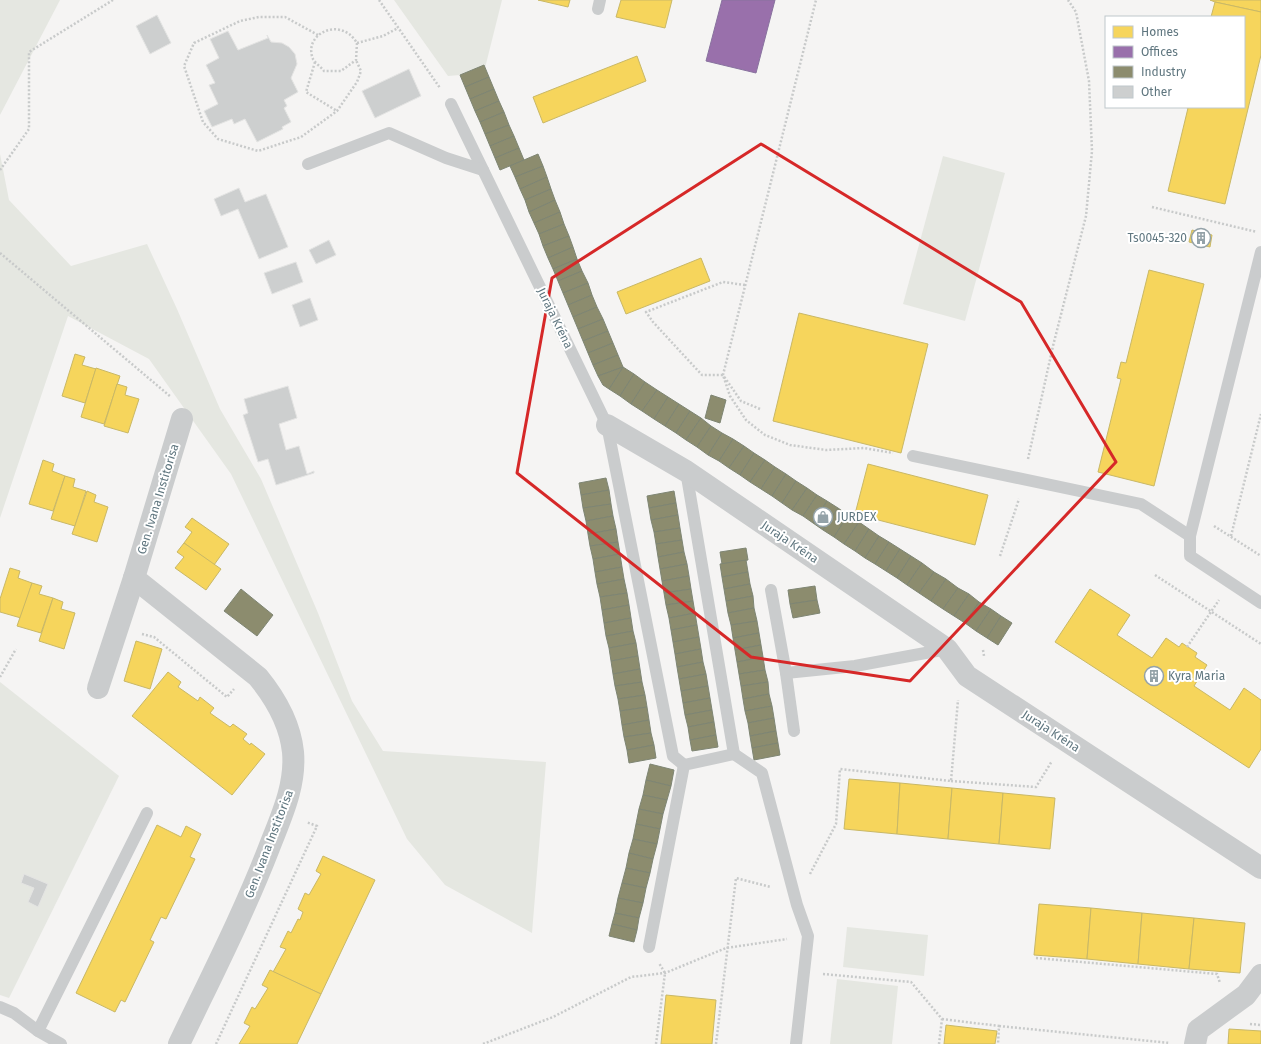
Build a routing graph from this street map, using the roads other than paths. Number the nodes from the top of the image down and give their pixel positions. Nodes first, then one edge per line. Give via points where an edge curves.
1 (451, 104) road end
2 (308, 164) dead end
3 (483, 170) junction
4 (1261, 252) edge
5 (182, 419) road end
6 (607, 425) junction
7 (913, 456) road end
8 (686, 471) junction
9 (1190, 536) junction
10 (134, 578) junction
11 (771, 590) dead end
12 (1261, 603) edge
13 (947, 649) junction
14 (786, 673) junction
15 (98, 688) dead end
16 (794, 731) dead end
17 (734, 754) junction
18 (684, 765) junction
19 (147, 813) dead end
20 (1258, 860) edge
21 (649, 947) road end
22 (1261, 975) edge
23 (0, 1008) edge
24 (38, 1031) junction
25 (61, 1044) edge
26 (179, 1044) edge
27 (796, 1044) edge
28 (1196, 1044) edge

1 - 3 lane, Juraja Kréna
2 - 3 lane via 389,133 446,158
3 - 6 lane, Juraja Kréna
4 - 9 lane
5 - 10 street, Gen. Ivana Institorisa
6 - 8 street, Juraja Kréna
6 - 18 lane via 673,756
7 - 9 lane via 1142,504
8 - 13 street, Juraja Kréna
8 - 17 lane
9 - 12 lane via 1190,556
10 - 15 street, Gen. Ivana Institorisa
10 - 26 street, Gen. Ivana Institorisa via 258,676 283,714 293,753 290,793 278,826 253,889
11 - 14 lane
13 - 14 lane via 855,666
13 - 20 street, Juraja Kréna via 966,676
14 - 16 lane
17 - 18 lane
17 - 27 lane via 762,773 808,936
18 - 21 lane
19 - 24 lane
22 - 28 street via 1246,995 1198,1030
23 - 24 lane via 14,1013
24 - 25 lane

